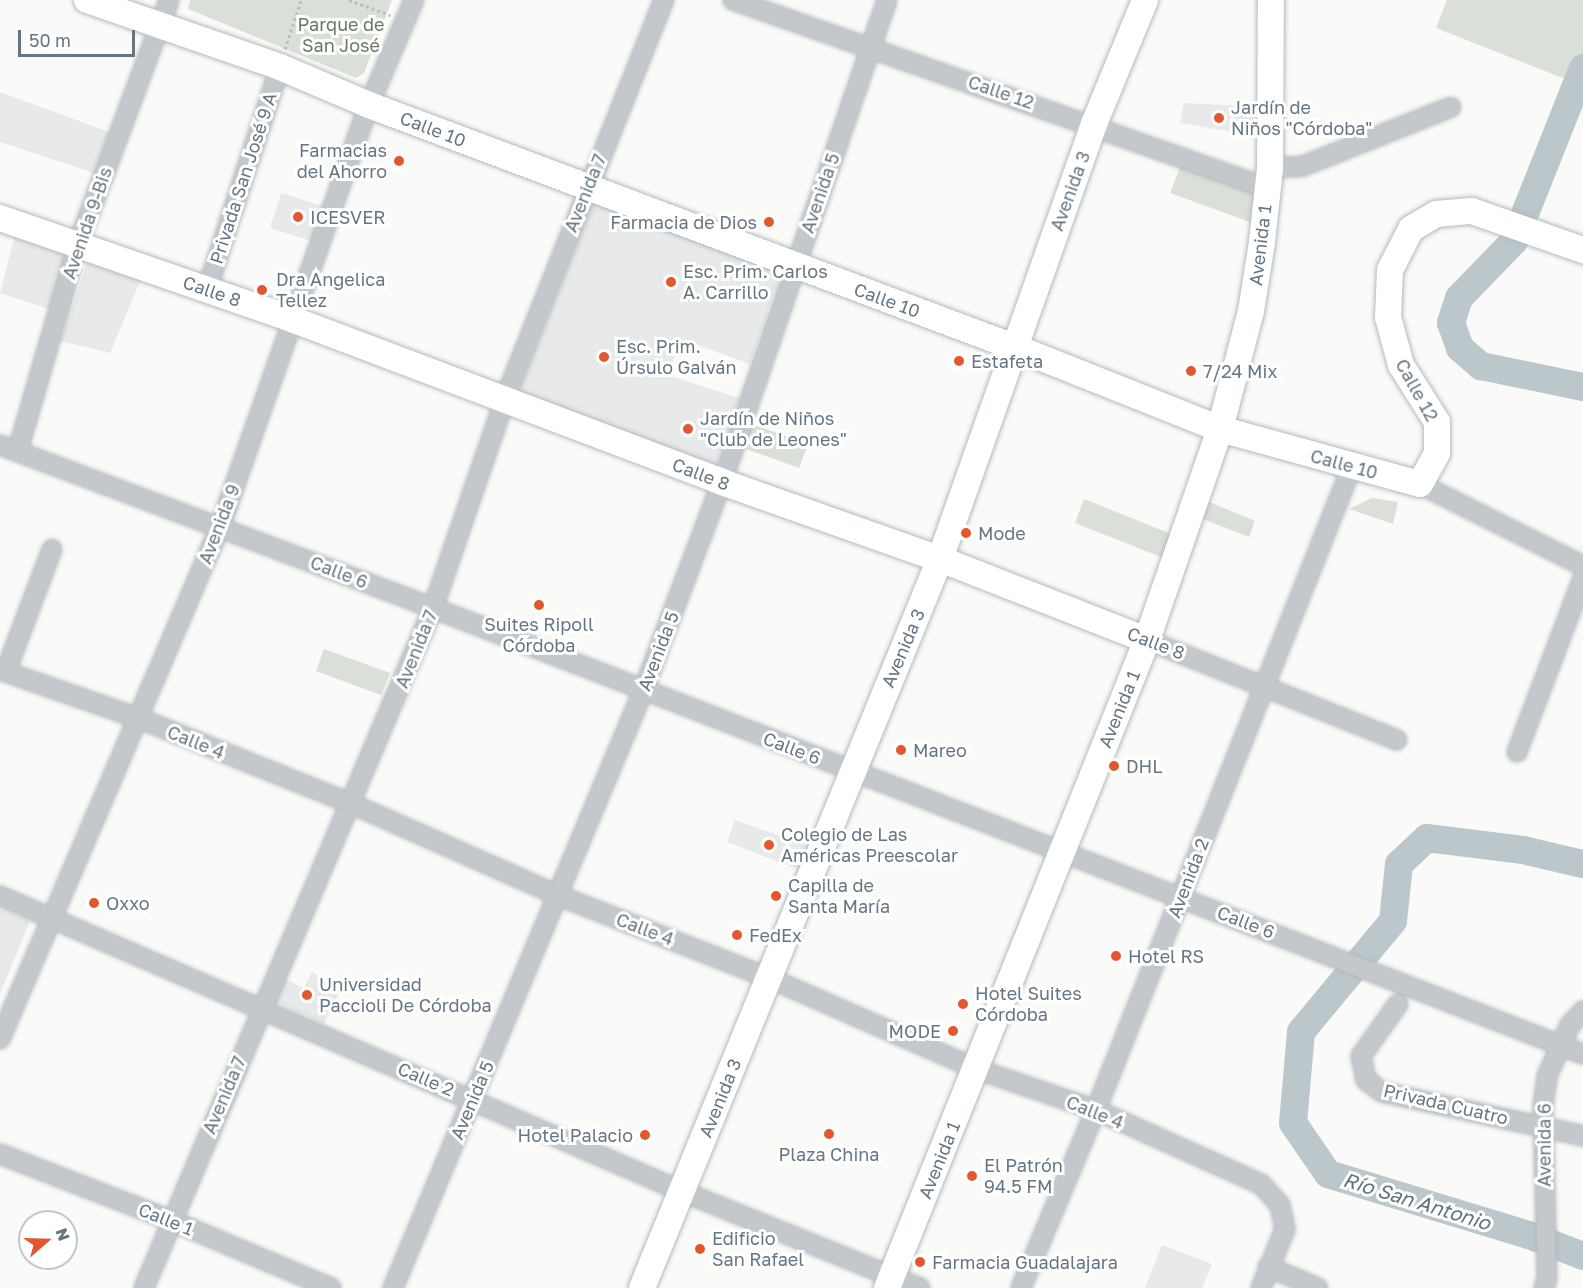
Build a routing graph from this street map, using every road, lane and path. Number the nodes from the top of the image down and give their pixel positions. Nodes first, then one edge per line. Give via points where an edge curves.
1 (87, 0) edge
2 (301, 0) edge
3 (349, 0) edge
4 (414, 0) edge
5 (664, 0) edge
6 (733, 0) edge
7 (886, 0) edge
8 (1145, 0) edge
9 (1271, 0) edge
10 (393, 8) dead end
11 (164, 11) edge
12 (390, 15) junction
13 (386, 25) dead end
14 (870, 46) junction
15 (283, 56) junction
16 (369, 105) junction
17 (1451, 107) dead end
18 (1094, 124) junction
19 (1268, 178) junction
20 (586, 187) junction
21 (0, 218) edge
22 (78, 244) junction
23 (1583, 250) edge
24 (794, 266) junction
25 (207, 290) junction
26 (294, 320) junction
27 (1014, 346) junction
28 (505, 399) junction
29 (1221, 429) junction
30 (0, 445) edge
31 (18, 450) junction
32 (1352, 466) junction
33 (722, 482) junction
34 (1420, 484) junction
35 (220, 527) junction
36 (52, 549) dead end
37 (940, 559) junction
38 (1583, 566) edge
39 (1583, 578) edge
40 (433, 608) junction
41 (1147, 640) junction
42 (3, 670) edge
43 (1264, 685) junction
44 (643, 690) junction
45 (138, 718) junction
46 (1397, 740) dead end
47 (1517, 752) dead end
48 (852, 771) junction
49 (352, 804) junction
50 (1061, 850) junction
51 (557, 895) junction
52 (0, 896) edge
53 (1181, 897) junction
54 (52, 919) junction
55 (769, 978) junction
56 (1398, 1004) dead end
57 (262, 1008) junction
58 (1583, 1011) edge
59 (0, 1039) edge
60 (1559, 1045) junction
61 (1583, 1054) edge
62 (976, 1069) junction
63 (472, 1099) junction
64 (1096, 1110) junction
65 (1545, 1126) junction
66 (1583, 1136) edge
67 (0, 1154) edge
68 (681, 1191) junction
69 (170, 1220) junction
70 (1268, 1267) junction
71 (890, 1282) edge
72 (1545, 1283) edge
73 (144, 1288) edge
74 (330, 1288) edge
75 (393, 1288) edge
76 (642, 1288) edge
77 (920, 1288) edge
78 (1021, 1288) edge
79 (1261, 1288) edge
80 (1318, 1288) edge

1 - 11 main road, Calle 10
2 - 15 path
3 - 12 path
4 - 16 street, Avenida 9
5 - 20 street, Avenida 7
6 - 14 street, Calle 12
7 - 14 street, Avenida 5
8 - 18 main road, Avenida 3
9 - 19 main road, Avenida 1
10 - 12 path
11 - 15 main road, Calle 10
11 - 22 street, Avenida 9-Bis
12 - 13 path
14 - 18 street, Calle 12
14 - 24 street, Avenida 5
15 - 16 main road, Calle 10
15 - 25 street, Privada San José 9 A
16 - 20 main road, Calle 10
16 - 26 street, Avenida 9
17 - 19 street, Calle 12
18 - 19 street, Calle 12
18 - 27 main road, Avenida 3
19 - 29 main road, Avenida 1 via 1251,310
20 - 24 main road, Calle 10
20 - 28 street, Avenida 7
21 - 22 main road, Calle 8
22 - 25 main road, Calle 8
22 - 31 street, Avenida 9-Bis
23 - 34 main road, Calle 12 via 1485,214 1456,210 1424,219 1411,229 1390,270 1388,317 1401,365 1437,422 1437,453
24 - 27 main road, Calle 10
24 - 33 street, Avenida 5
25 - 26 main road, Calle 8
26 - 28 main road, Calle 8
26 - 35 street, Avenida 9
27 - 29 main road, Calle 10
27 - 37 main road, Avenida 3
28 - 33 main road, Calle 8
28 - 40 street, Avenida 7
29 - 32 main road, Calle 10
29 - 41 main road, Avenida 1
30 - 31 street, Calle 6
31 - 35 street, Calle 6
32 - 34 main road, Calle 10
32 - 43 street, Avenida 2
33 - 37 main road, Calle 8
33 - 44 street, Avenida 5
34 - 38 street, Calle 10
35 - 40 street, Calle 6
35 - 45 street, Avenida 9
36 - 42 street
37 - 41 main road, Calle 8
37 - 48 main road, Avenida 3
39 - 47 street
40 - 44 street, Calle 6
40 - 49 street, Avenida 7
41 - 43 street, Calle 8
41 - 50 main road, Avenida 1
42 - 45 street, Calle 4
43 - 46 street, Calle 8
43 - 53 street, Avenida 2
44 - 48 street, Calle 6
44 - 51 street, Avenida 5
45 - 49 street, Calle 4
45 - 54 street, Avenida 9
48 - 50 street, Calle 6
48 - 55 main road, Avenida 3
49 - 51 street, Calle 4
49 - 57 street, Avenida 7
50 - 53 street, Calle 6
50 - 62 main road, Avenida 1
51 - 55 street, Calle 4
51 - 63 street, Avenida 5
52 - 54 street, Calle 2
53 - 60 street, Calle 6
53 - 64 street, Avenida 2
54 - 57 street, Calle 2
54 - 59 street, Avenida 9
55 - 62 street, Calle 4
55 - 68 main road, Avenida 3
56 - 65 street, Privada Cuatro via 1361,1056 1366,1080 1382,1092
57 - 63 street, Calle 2
57 - 69 street, Avenida 7
58 - 60 street, Avenida 6
60 - 61 street, Calle 6
60 - 65 street, Avenida 6 via 1547,1076
62 - 64 street, Calle 4
62 - 71 main road, Avenida 1
63 - 68 street, Calle 2
63 - 75 street, Avenida 5
64 - 70 street, Calle 4 via 1261,1184 1280,1204 1285,1229
64 - 78 street, Avenida 2
65 - 66 street, Privada Cuatro
65 - 72 street, Avenida 6
67 - 69 street, Calle 1
68 - 71 street, Calle 2
68 - 76 main road, Avenida 3
69 - 73 street, Avenida 7
69 - 74 street, Calle 1
70 - 79 street
70 - 80 street
71 - 77 street, Calle 2

